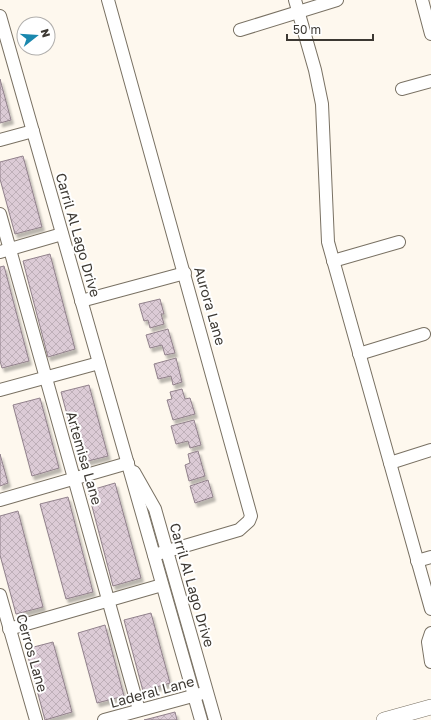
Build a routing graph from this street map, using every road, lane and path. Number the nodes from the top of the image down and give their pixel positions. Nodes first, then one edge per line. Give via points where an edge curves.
1 (108, 0) edge
2 (295, 0) edge
3 (337, 0) edge
4 (422, 0) edge
5 (298, 12) junction
6 (0, 16) edge
7 (240, 30) dead end
8 (431, 34) edge
9 (431, 81) edge
10 (402, 90) dead end
11 (33, 131) junction
12 (0, 140) edge
13 (0, 214) edge
14 (62, 234) junction
15 (398, 242) dead end
16 (5, 250) edge
17 (333, 261) junction
18 (185, 273) junction
19 (81, 302) junction
20 (424, 334) dead end
21 (359, 354) junction
22 (99, 362) junction
23 (46, 378) junction
24 (0, 390) edge
25 (431, 450) edge
26 (390, 462) junction
27 (128, 463) junction
28 (74, 478) junction
29 (0, 500) edge
30 (168, 551) junction
31 (154, 555) junction
32 (431, 557) edge
33 (417, 561) junction
34 (162, 585) junction
35 (0, 595) edge
36 (108, 601) junction
37 (431, 609) edge
38 (9, 629) junction
39 (431, 633) edge
40 (431, 662) edge
41 (207, 692) junction
42 (194, 696) junction
43 (431, 707) edge
44 (139, 710) junction
45 (36, 720) edge
46 (104, 720) edge
47 (200, 720) edge
48 (215, 720) edge
49 (384, 720) edge

1 - 18 street, Aurora Lane
2 - 5 street
3 - 5 street
4 - 8 street
5 - 7 street
5 - 17 street via 322,104 328,242
6 - 11 street, Carril Al Lago Drive
9 - 10 street
11 - 12 street
11 - 14 street, Carril Al Lago Drive
13 - 16 street, Artemisa Lane
14 - 16 street
14 - 19 street, Carril Al Lago Drive
15 - 17 street
16 - 23 street, Artemisa Lane
17 - 21 street
18 - 19 street
18 - 30 street, Aurora Lane via 251,516 239,530
19 - 22 street, Carril Al Lago Drive
20 - 21 street
21 - 26 street
22 - 23 street
22 - 27 street, Carril Al Lago Drive
23 - 24 street
23 - 28 street, Artemisa Lane
25 - 26 street
26 - 33 street
27 - 28 street
27 - 30 street, Carril Al Lago Drive via 155,509
27 - 31 street, Carril Al Lago Drive
28 - 29 street
28 - 36 street, Artemisa Lane
30 - 31 street, Aurora Lane
30 - 41 street, Carril Al Lago Drive
31 - 34 street, Carril Al Lago Drive
32 - 33 street
33 - 37 street
34 - 36 street
34 - 42 street, Carril Al Lago Drive
35 - 38 street, Cerros Lane
36 - 38 street
36 - 44 street, Artemisa Lane
38 - 45 street, Cerros Lane
39 - 40 street via 428,642
41 - 42 street, Laderal Lane
41 - 48 street, Carril Al Lago Drive
42 - 44 street, Laderal Lane
42 - 47 street, Carril Al Lago Drive
43 - 49 main road
44 - 46 street, Laderal Lane

